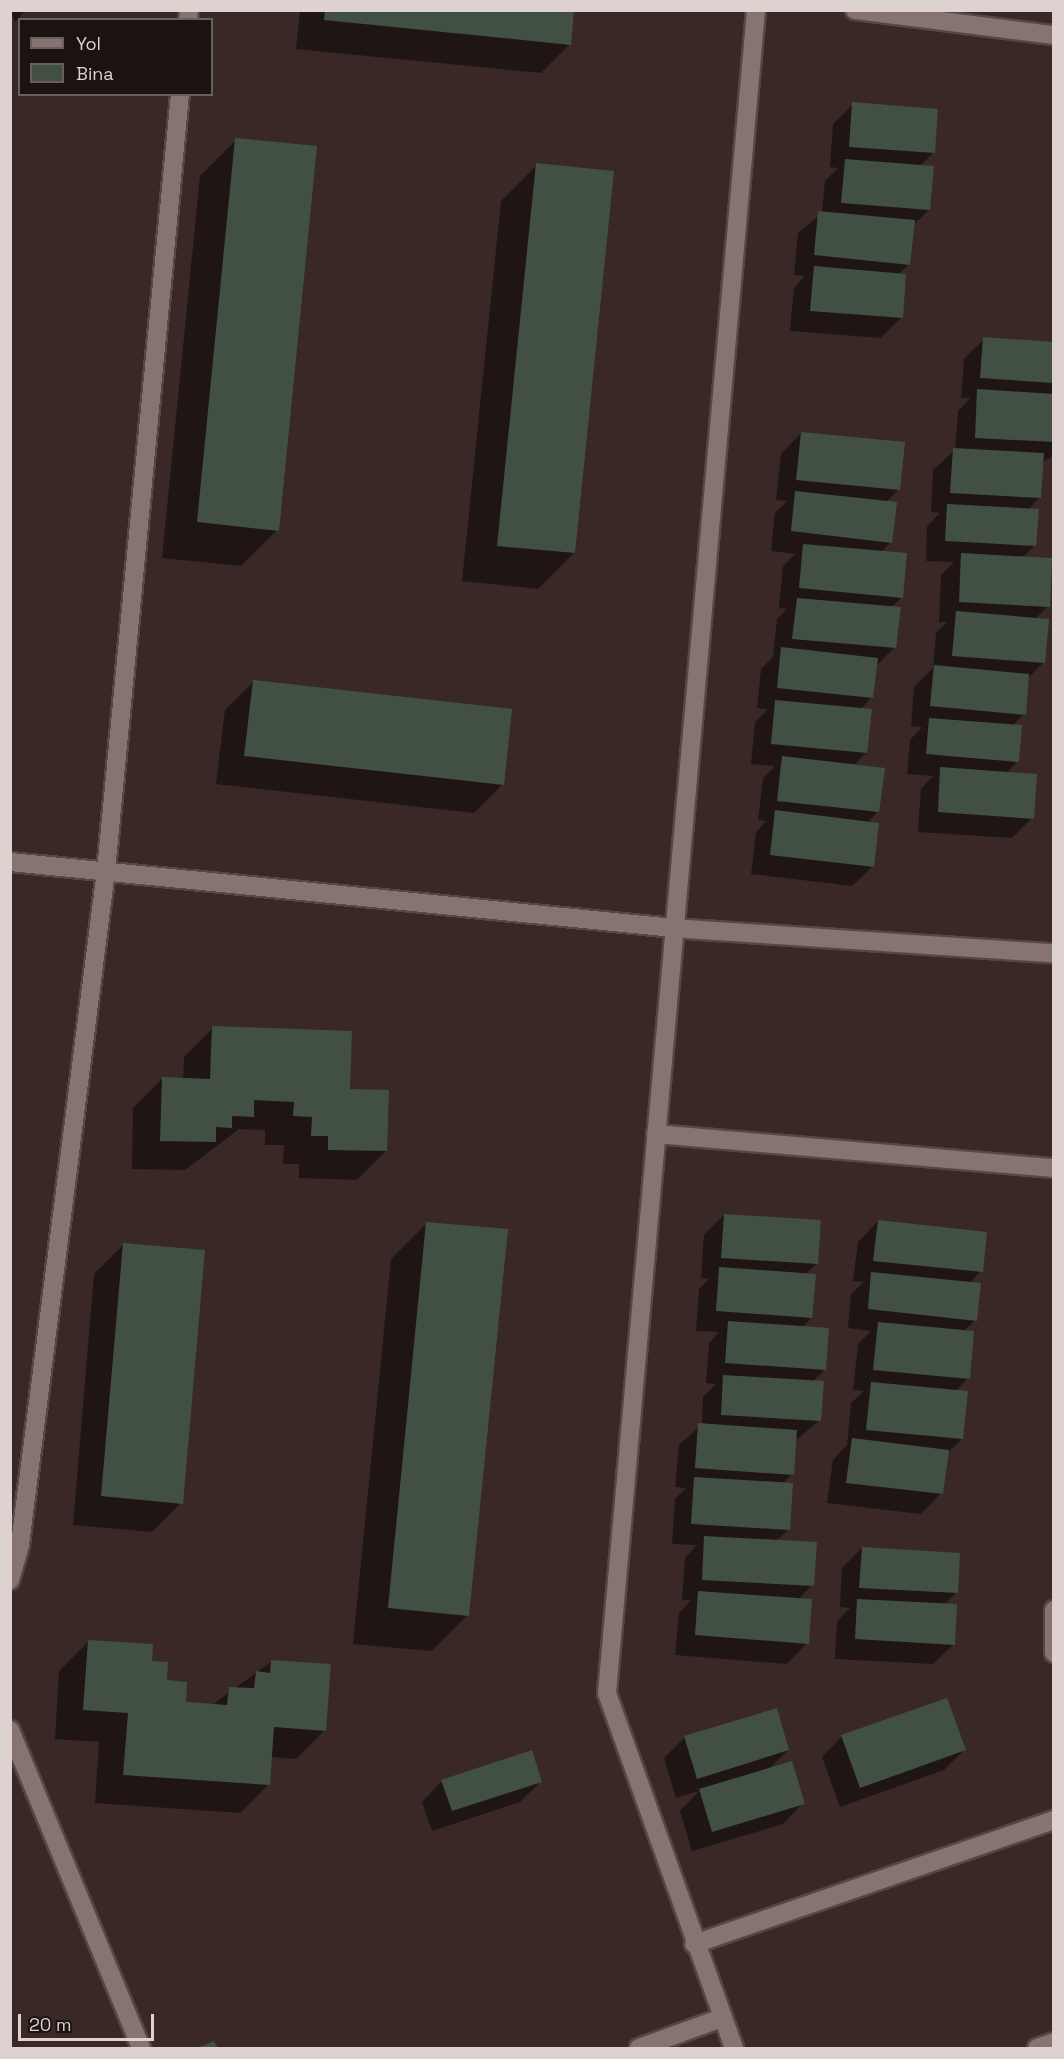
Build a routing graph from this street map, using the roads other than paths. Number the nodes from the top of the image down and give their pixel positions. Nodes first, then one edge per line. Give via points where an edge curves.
1 (756, 10) edge
2 (855, 10) edge
3 (1053, 35) edge
4 (180, 96) edge
5 (10, 862) edge
6 (106, 871) junction
7 (673, 928) junction
8 (1053, 952) edge
9 (656, 1134) junction
10 (1053, 1168) edge
11 (15, 1543) edge
12 (10, 1580) edge
13 (1053, 1610) edge
14 (1053, 1653) edge
15 (10, 1730) edge
16 (1053, 1820) edge
17 (694, 1944) junction
18 (722, 2018) junction
19 (1053, 2042) edge
20 (141, 2049) edge
21 (639, 2049) edge
22 (734, 2049) edge
23 (1037, 2049) edge

1 - 7 street
2 - 3 street
4 - 6 street
5 - 6 street
6 - 7 street
6 - 11 street
7 - 8 street
7 - 9 street
9 - 10 street
9 - 17 street via 607,1693
11 - 12 street
13 - 14 street
15 - 20 street
16 - 17 street
17 - 18 street
18 - 21 street
18 - 22 street
19 - 23 street

